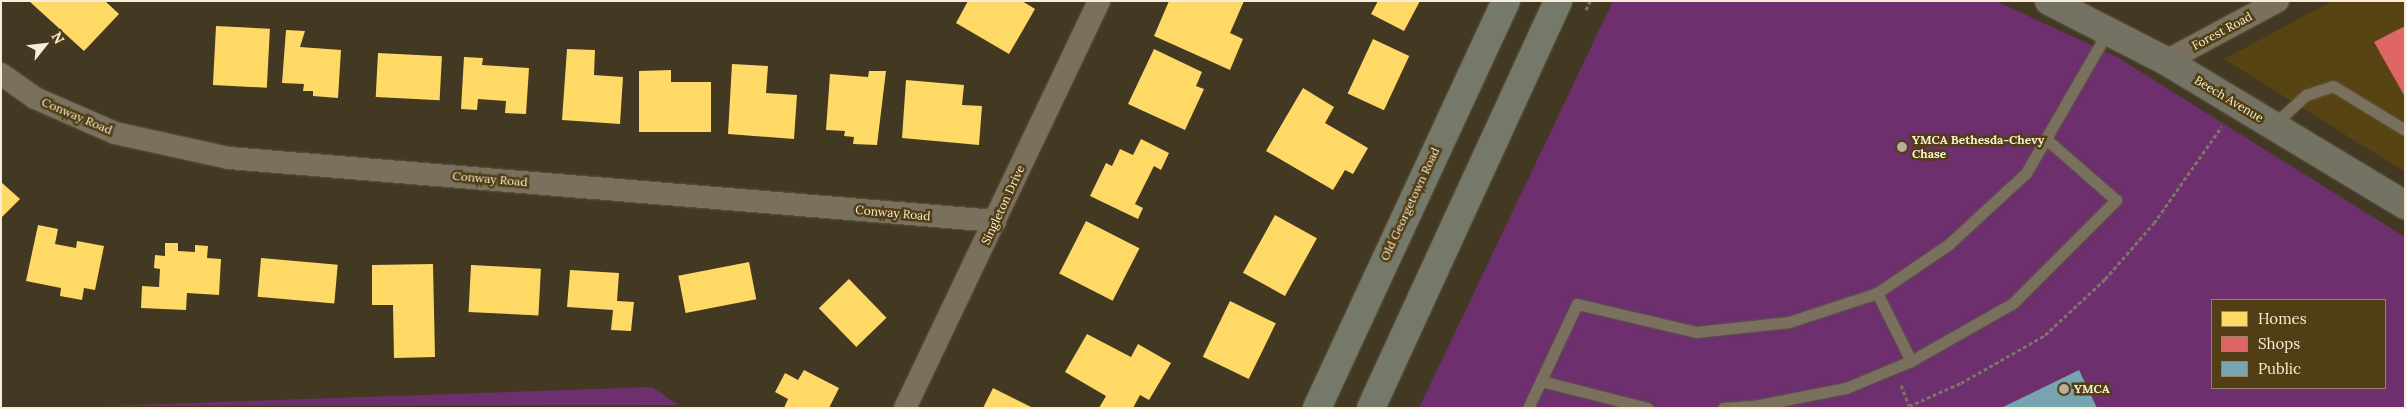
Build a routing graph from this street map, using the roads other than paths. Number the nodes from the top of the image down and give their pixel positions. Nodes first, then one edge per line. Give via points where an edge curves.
1 (1099, 1) edge
2 (1506, 1) edge
3 (1558, 1) edge
4 (2049, 1) edge
5 (2278, 1) edge
6 (2108, 31) junction
7 (2166, 61) junction
8 (1, 74) edge
9 (2273, 125) junction
10 (2405, 130) edge
11 (2046, 138) junction
12 (2405, 205) edge
13 (995, 221) junction
14 (1877, 293) junction
15 (1911, 361) junction
16 (1541, 381) junction
17 (905, 408) edge
18 (1317, 408) edge
19 (1371, 408) edge
20 (1528, 408) edge
21 (1648, 408) edge
22 (1723, 408) edge

1 - 13 street, Singleton Drive
2 - 18 main road, Old Georgetown Road
3 - 19 main road
4 - 6 street, Beech Avenue
5 - 7 street, Forest Road
6 - 7 street, Beech Avenue
6 - 11 lane
7 - 9 street, Beech Avenue
8 - 13 street, Conway Road via 35,98 115,133 229,158
9 - 10 lane via 2306,95 2333,86
9 - 12 street, Beech Avenue
11 - 14 lane via 2026,173 1949,244
11 - 15 lane via 2116,200 2013,304
13 - 17 street, Singleton Drive
14 - 15 lane
14 - 16 lane via 1789,322 1696,332 1577,304
15 - 22 lane via 1846,388 1754,406
16 - 20 lane
16 - 21 lane

